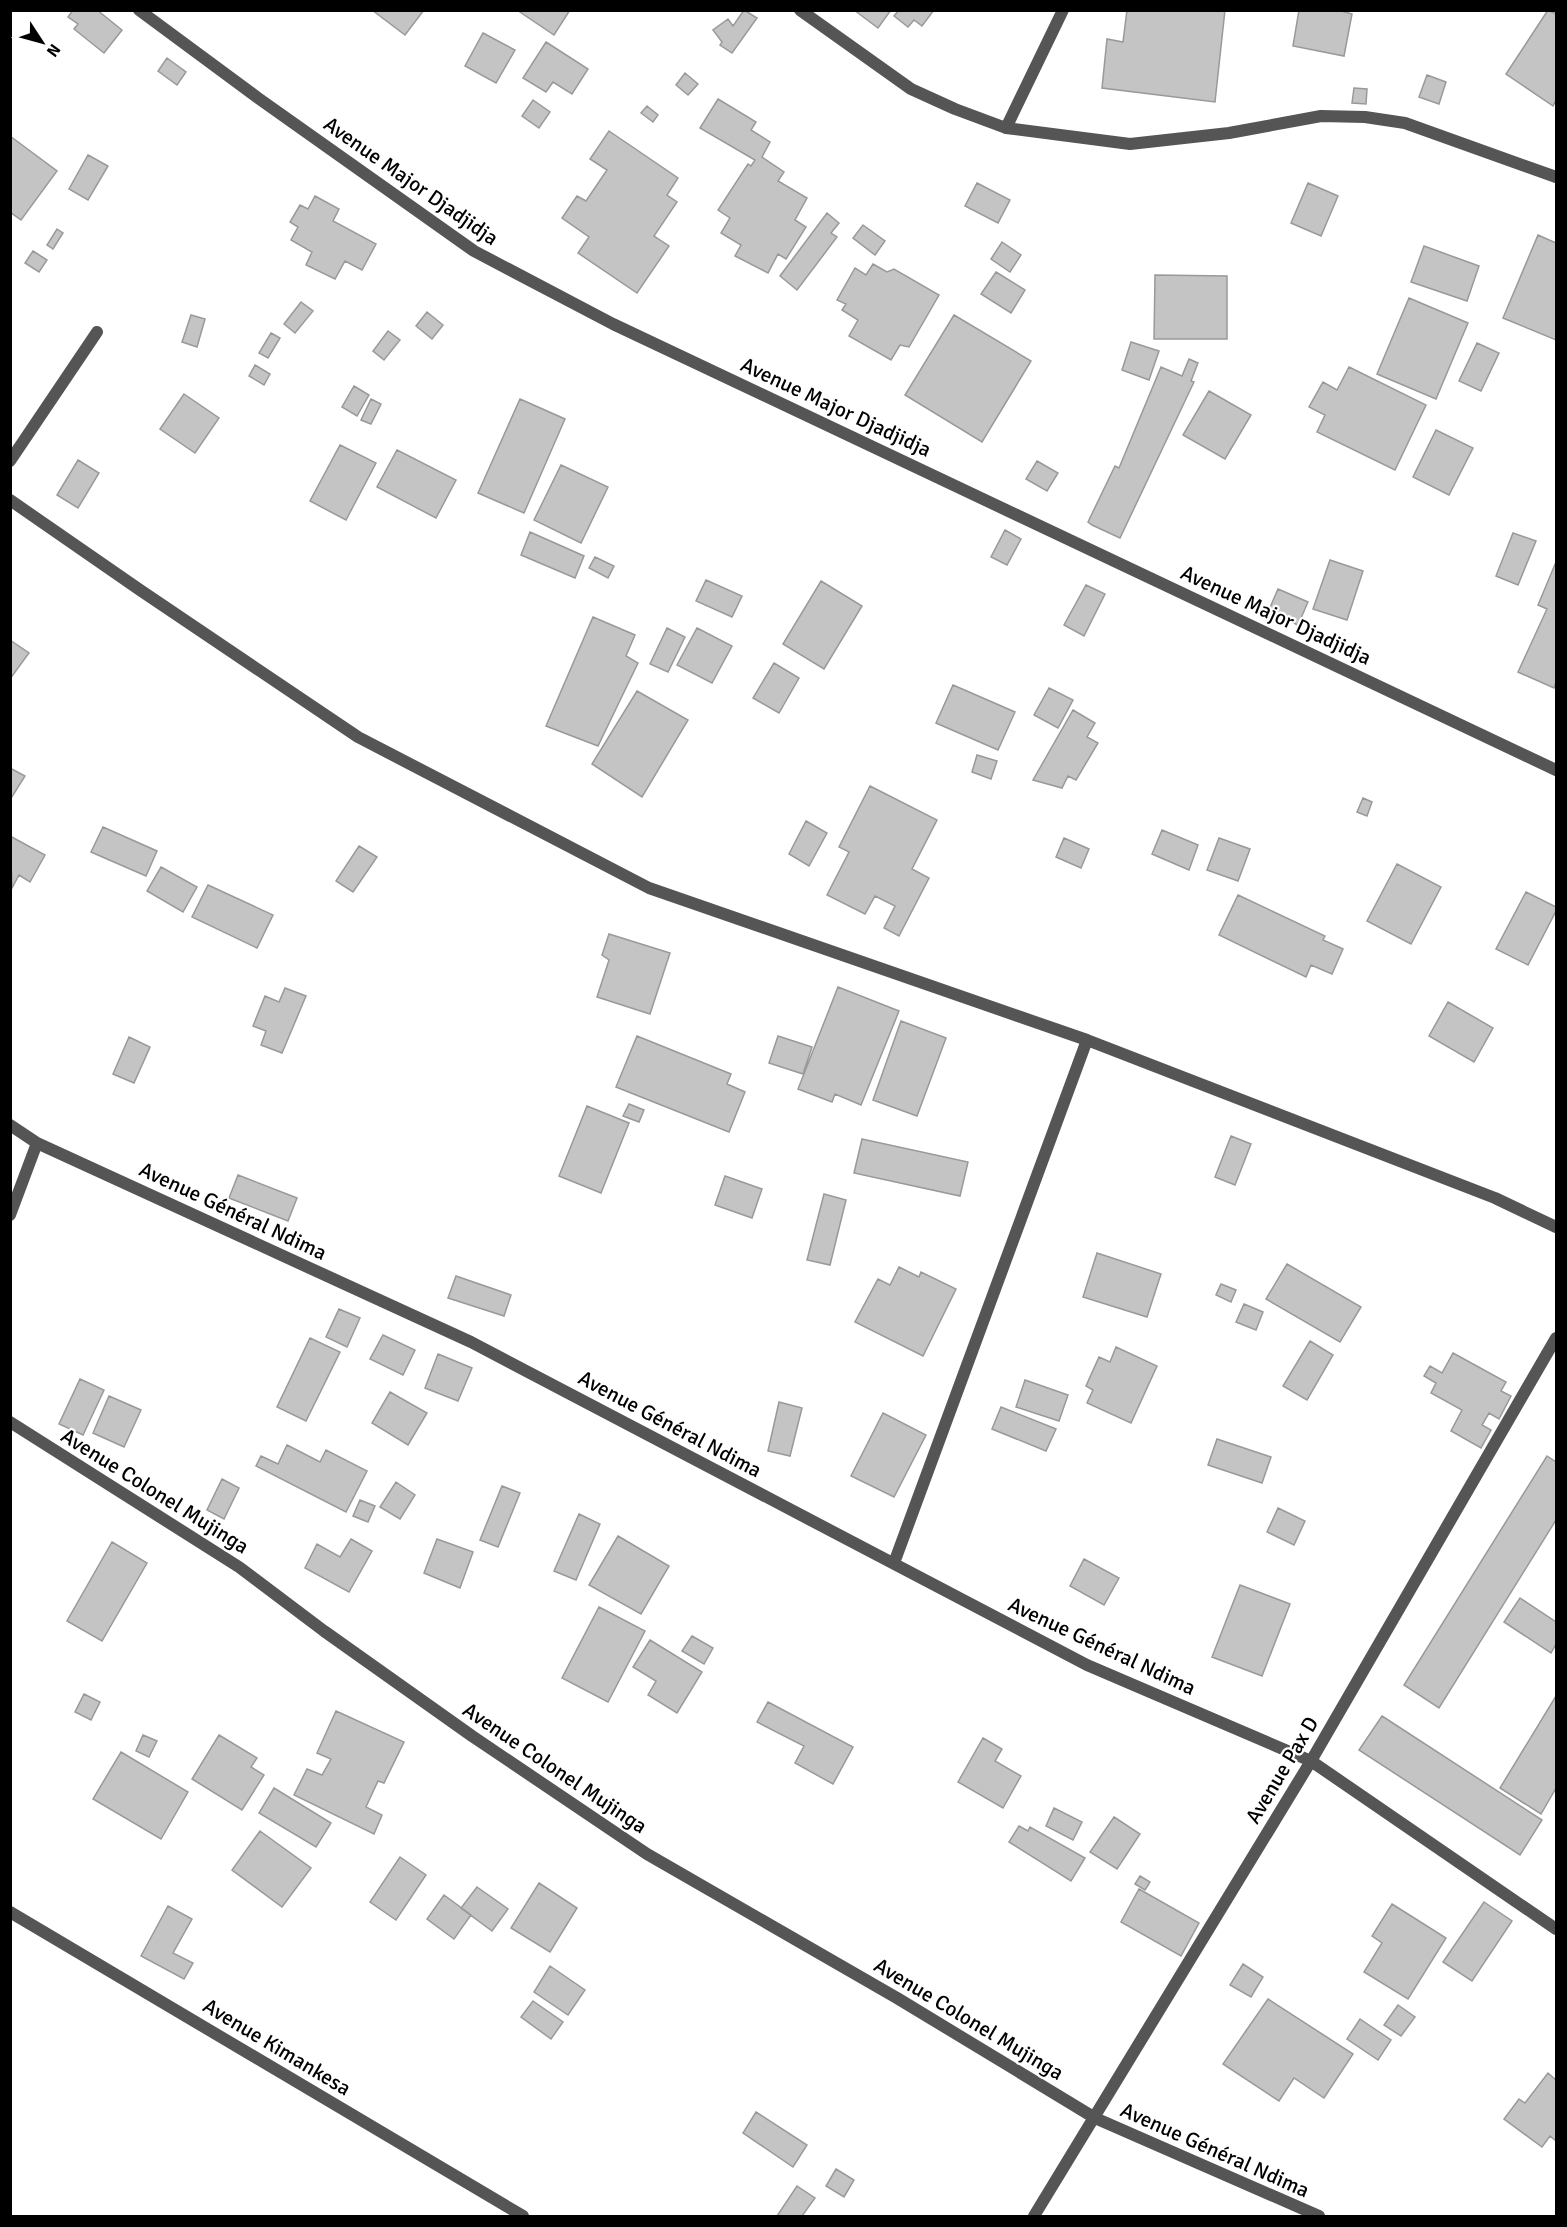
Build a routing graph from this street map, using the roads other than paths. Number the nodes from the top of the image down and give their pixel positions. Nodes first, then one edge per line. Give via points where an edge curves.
1 (139, 10) edge
2 (800, 10) edge
3 (1063, 10) edge
4 (1006, 128) junction
5 (1557, 177) edge
6 (97, 332) dead end
7 (10, 461) edge
8 (10, 500) edge
9 (1557, 770) edge
10 (1087, 1040) junction
11 (10, 1125) edge
12 (37, 1143) junction
13 (10, 1215) edge
14 (1557, 1227) edge
15 (1557, 1338) edge
16 (10, 1422) edge
17 (894, 1563) junction
18 (1311, 1761) junction
19 (10, 1912) edge
20 (1557, 1929) edge
21 (1095, 2118) junction
22 (523, 2217) edge
23 (1034, 2217) edge
24 (1319, 2217) edge

1 - 9 street, Avenue Major Djadjidja via 474,251 612,324
2 - 4 street via 911,89 954,110
3 - 4 street
4 - 5 street via 1131,144 1229,133 1321,116 1365,117 1405,123
6 - 7 street
8 - 10 street via 358,737 649,888
10 - 14 street via 1495,1198
10 - 17 street
11 - 12 street, Avenue Général Ndima
12 - 13 street
12 - 17 street, Avenue Général Ndima via 471,1342
15 - 18 street, Avenue Pax D
16 - 21 street, Avenue Colonel Mujinga via 239,1567 472,1736 647,1854
17 - 18 street, Avenue Général Ndima via 1087,1665
18 - 20 street, Avenue Général Ndima
18 - 21 street, Avenue Pax D
19 - 22 street, Avenue Kimankesa
21 - 23 street, Avenue Pax D
21 - 24 street, Avenue Général Ndima

